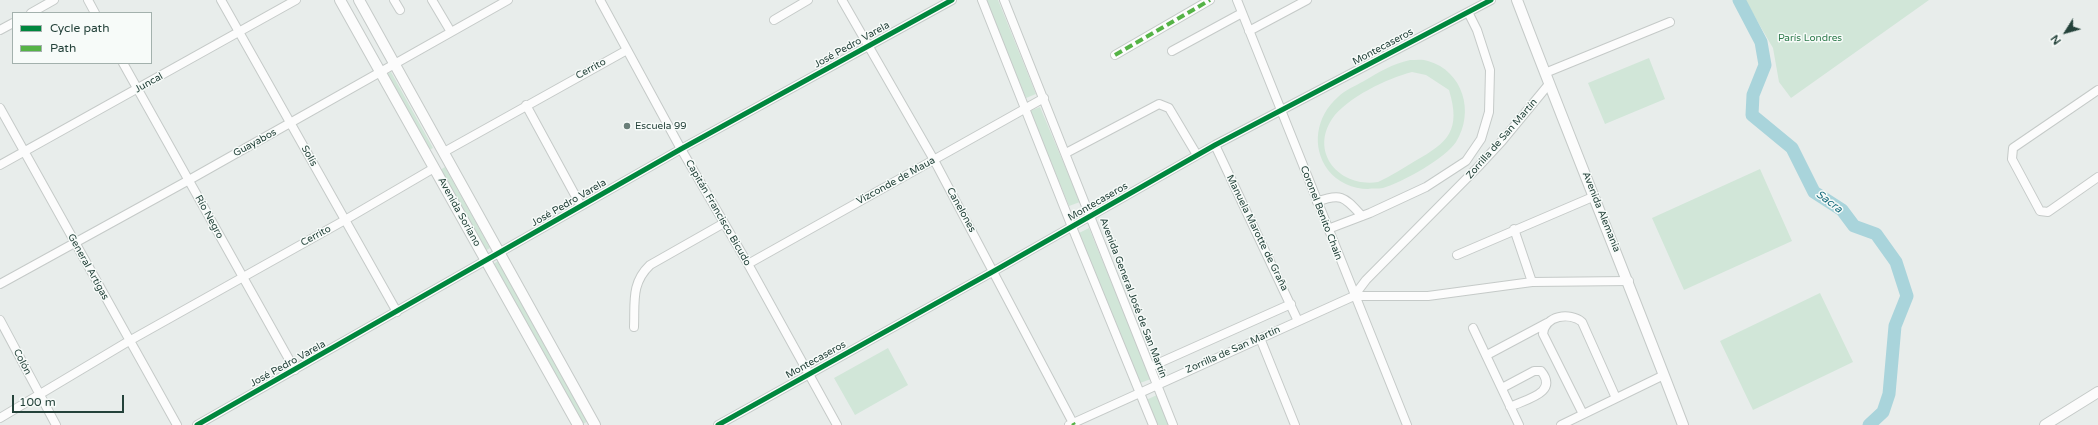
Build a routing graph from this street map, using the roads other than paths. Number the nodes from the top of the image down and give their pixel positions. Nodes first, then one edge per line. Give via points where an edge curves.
1 (54, 0) edge
2 (88, 0) edge
3 (221, 0) edge
4 (296, 0) edge
5 (340, 0) edge
6 (359, 0) edge
7 (394, 0) edge
8 (432, 0) edge
9 (508, 0) edge
10 (600, 0) edge
11 (808, 0) edge
12 (842, 0) edge
13 (952, 0) edge
14 (982, 0) edge
15 (1004, 0) edge
16 (1210, 0) edge
17 (1237, 0) edge
18 (1307, 0) edge
19 (1491, 0) edge
20 (1517, 0) edge
21 (400, 10) dead end
22 (33, 12) edge
23 (95, 12) edge
24 (1468, 12) junction
25 (1242, 13) junction
26 (774, 20) dead end
27 (1670, 22) dead end
28 (12, 24) edge
29 (0, 30) edge
30 (1250, 31) junction
31 (451, 32) junction
32 (239, 34) junction
33 (868, 47) junction
34 (627, 50) junction
35 (1172, 51) dead end
36 (1115, 55) dead end
37 (124, 64) edge
38 (394, 64) junction
39 (380, 72) junction
40 (1545, 73) junction
41 (1549, 84) junction
42 (138, 89) junction
43 (2098, 90) edge
44 (1044, 98) junction
45 (526, 105) junction
46 (0, 108) edge
47 (1025, 108) junction
48 (1282, 111) junction
49 (290, 123) junction
50 (1215, 145) junction
51 (681, 149) junction
52 (24, 151) junction
53 (444, 152) junction
54 (1066, 153) junction
55 (1197, 155) junction
56 (934, 160) junction
57 (0, 165) edge
58 (434, 168) junction
59 (2098, 177) edge
60 (189, 180) junction
61 (1594, 196) junction
62 (1317, 202) junction
63 (581, 206) junction
64 (1091, 216) junction
65 (1362, 216) junction
66 (345, 220) junction
67 (724, 223) junction
68 (1072, 227) junction
69 (1328, 229) junction
70 (1514, 229) junction
71 (75, 242) junction
72 (498, 253) junction
73 (1457, 255) dead end
74 (486, 260) junction
75 (748, 264) junction
76 (994, 271) junction
77 (242, 277) junction
78 (1629, 281) junction
79 (1532, 282) junction
80 (0, 284) edge
81 (1354, 296) junction
82 (1291, 304) junction
83 (397, 312) junction
84 (0, 320) edge
85 (1298, 321) junction
86 (1547, 323) junction
87 (634, 327) dead end
88 (1473, 328) dead end
89 (1260, 338) junction
90 (129, 341) junction
91 (1486, 355) junction
92 (1150, 367) junction
93 (295, 370) junction
94 (808, 374) junction
95 (1664, 375) junction
96 (1157, 384) junction
97 (1502, 388) junction
98 (1140, 391) junction
99 (2098, 392) edge
100 (39, 395) junction
101 (1616, 398) junction
102 (1510, 407) junction
103 (1583, 414) junction
104 (0, 418) edge
105 (1071, 424) edge
106 (56, 425) edge
107 (176, 425) edge
108 (197, 425) edge
109 (578, 425) edge
110 (595, 425) edge
111 (718, 425) edge
112 (837, 425) edge
113 (1153, 425) edge
114 (1173, 425) edge
115 (1295, 425) edge
116 (1406, 425) edge
117 (1519, 425) edge
118 (1561, 425) edge
119 (1683, 425) edge
120 (2045, 425) edge

1 - 22 street
2 - 23 street
3 - 32 street, Solís
4 - 32 street, Juncal
5 - 39 street, Avenida Soriano
6 - 38 street, Avenida Soriano
7 - 21 street
8 - 31 street
9 - 31 street, Guayabos
10 - 34 street, Capitán Francisco Bicudo
11 - 26 street
12 - 33 street, Canelones
13 - 33 street, José Pedro Varela
14 - 47 street
15 - 44 street, Avenida General José de San Martín
16 - 36 street
17 - 25 street, Coronel Benito Chain
18 - 30 street
19 - 24 street, Montecaseros
20 - 40 street, Avenida Alemania
24 - 48 street, Montecaseros
24 - 65 street via 1477,30 1490,70 1489,112 1481,139 1466,161 1426,187
25 - 30 street, Coronel Benito Chain
25 - 35 street
27 - 40 street
28 - 29 street
30 - 48 street, Coronel Benito Chain
31 - 38 street, Guayabos
32 - 42 street, Juncal
32 - 49 street, Solís
33 - 51 street, José Pedro Varela
33 - 56 street, Canelones
34 - 45 street, Cerrito
34 - 51 street, Capitán Francisco Bicudo
37 - 42 street, Río Negro
38 - 39 street, Guayabos
38 - 53 street, Avenida Soriano
39 - 49 street, Guayabos
39 - 58 street, Avenida Soriano
40 - 41 street, Avenida Alemania
41 - 61 street, Avenida Alemania
41 - 81 street, Zorrilla de San Martín via 1502,141 1366,280
42 - 52 street, Juncal
42 - 60 street, Río Negro
43 - 59 street via 2013,148 2011,154 2040,211 2043,212 2048,212
44 - 47 street, Vizconde de Maua
44 - 54 street, Avenida General José de San Martín
45 - 53 street, Cerrito
45 - 63 street
46 - 52 street, General Artigas
47 - 56 street, Vizconde de Maua
47 - 68 street
48 - 50 street, Montecaseros
48 - 62 street, Coronel Benito Chain
49 - 60 street, Guayabos
49 - 66 street, Solís
50 - 55 street, Montecaseros
50 - 82 street, Manuela Marotte de Graña
51 - 63 street, José Pedro Varela
51 - 67 street, Capitán Francisco Bicudo
52 - 57 street, Juncal
52 - 71 street, General Artigas
53 - 58 street, Cerrito
53 - 72 street, Avenida Soriano
54 - 55 street via 1159,104 1168,108
54 - 64 street, Avenida General José de San Martín
55 - 64 street, Montecaseros
56 - 75 street, Vizconde de Maua
56 - 76 street, Canelones
58 - 66 street, Cerrito
58 - 74 street, Avenida Soriano
60 - 71 street, Guayabos
60 - 77 street, Río Negro
61 - 70 street
61 - 78 street, Avenida Alemania
62 - 65 street via 1331,196 1339,196 1349,202
62 - 69 street, Coronel Benito Chain
63 - 72 street, José Pedro Varela
64 - 68 street, Montecaseros
64 - 92 street, Avenida General José de San Martín
65 - 69 street
66 - 77 street, Cerrito
66 - 83 street, Solís
67 - 75 street, Capitán Francisco Bicudo
67 - 87 street via 650,265 640,275 636,288
68 - 76 street, Montecaseros
68 - 98 street
69 - 81 street, Coronel Benito Chain
70 - 73 street
70 - 79 street
71 - 80 street, Guayabos
71 - 90 street, General Artigas
72 - 74 street, José Pedro Varela
72 - 110 street, Avenida Soriano
74 - 83 street, José Pedro Varela
74 - 109 street, Avenida Soriano
75 - 94 street, Capitán Francisco Bicudo
76 - 94 street, Montecaseros
76 - 105 street, Canelones
77 - 90 street, Cerrito
77 - 93 street, Río Negro
78 - 79 street, Zorrilla de San Martín
78 - 95 street, Avenida Alemania
79 - 81 street, Zorrilla de San Martín via 1428,296
81 - 85 street, Zorrilla de San Martín
81 - 116 street, Coronel Benito Chain
82 - 85 street, Manuela Marotte de Graña
82 - 92 street
83 - 93 street, José Pedro Varela
84 - 100 street, Colón
85 - 89 street, Zorrilla de San Martín
86 - 91 street
86 - 101 street via 1565,315 1576,317 1582,322
86 - 103 street via 1543,334
88 - 91 street
89 - 96 street, Zorrilla de San Martín
89 - 115 street
90 - 100 street, Cerrito
90 - 107 street, General Artigas
91 - 97 street
92 - 96 street, Avenida General José de San Martín
93 - 108 street, José Pedro Varela
94 - 111 street, Montecaseros
94 - 112 street, Capitán Francisco Bicudo
95 - 101 street
95 - 119 street, Avenida Alemania
96 - 98 street, Zorrilla de San Martín
96 - 114 street, Avenida General José de San Martín
97 - 102 street
97 - 102 street via 1534,371 1541,371 1547,378 1547,386 1543,392
98 - 105 street, Zorrilla de San Martín
98 - 113 street
99 - 120 street
100 - 104 street, Cerrito
100 - 106 street, Colón
101 - 103 street
102 - 117 street
103 - 118 street

